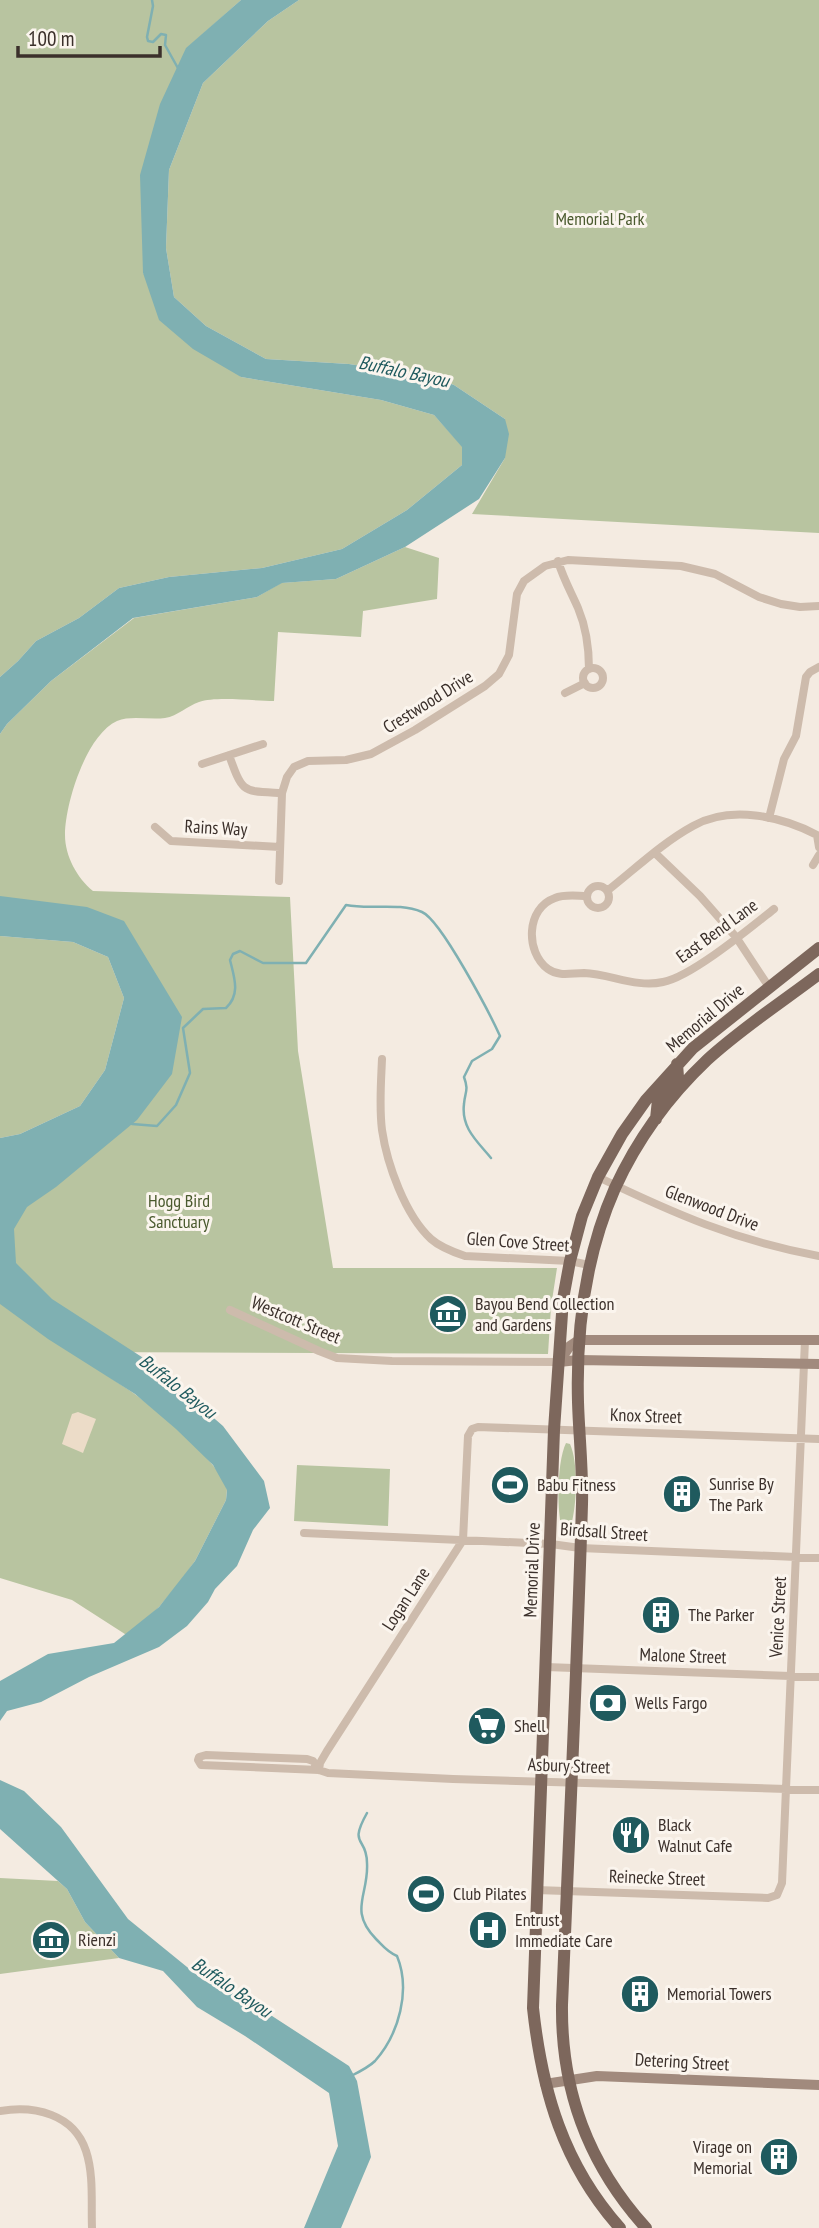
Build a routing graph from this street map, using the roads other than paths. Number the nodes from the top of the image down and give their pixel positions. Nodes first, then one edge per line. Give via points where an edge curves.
1 (558, 561) junction
2 (819, 606) edge
3 (819, 667) edge
4 (589, 669) junction
5 (584, 683) junction
6 (565, 693) dead end
7 (263, 744) dead end
8 (229, 755) junction
9 (201, 764) dead end
10 (282, 793) junction
11 (769, 818) junction
12 (155, 827) dead end
13 (818, 834) edge
14 (280, 847) junction
15 (819, 847) edge
16 (655, 853) junction
17 (819, 855) edge
18 (813, 864) dead end
19 (279, 881) dead end
20 (607, 891) junction
21 (587, 896) junction
22 (774, 909) dead end
23 (736, 937) junction
24 (819, 948) edge
25 (819, 974) edge
26 (769, 987) junction
27 (782, 1002) junction
28 (382, 1059) dead end
29 (677, 1064) junction
30 (656, 1119) junction
31 (598, 1177) junction
32 (616, 1186) junction
33 (819, 1256) edge
34 (570, 1261) junction
35 (589, 1265) junction
36 (230, 1310) dead end
37 (805, 1339) junction
38 (579, 1340) junction
39 (699, 1340) junction
40 (819, 1340) edge
41 (578, 1360) junction
42 (699, 1362) junction
43 (559, 1363) junction
44 (804, 1364) junction
45 (819, 1364) edge
46 (554, 1430) junction
47 (579, 1430) junction
48 (801, 1438) junction
49 (819, 1439) edge
50 (304, 1533) dead end
51 (463, 1540) junction
52 (551, 1544) junction
53 (580, 1548) junction
54 (797, 1558) junction
55 (819, 1558) edge
56 (546, 1667) junction
57 (575, 1668) junction
58 (791, 1675) junction
59 (819, 1677) edge
60 (246, 1757) junction
61 (245, 1767) junction
62 (319, 1770) junction
63 (541, 1781) junction
64 (571, 1782) junction
65 (786, 1788) junction
66 (819, 1790) edge
67 (536, 1889) junction
68 (566, 1891) junction
69 (777, 1895) joint
70 (567, 2080) junction
71 (545, 2084) junction
72 (819, 2085) edge
73 (0, 2111) edge
74 (92, 2228) edge
75 (620, 2228) edge
76 (646, 2228) edge

1 - 2 street via 681,566 715,574 781,604
1 - 4 street via 579,612
1 - 10 street, Crestwood Drive via 524,581 514,606 509,655 499,674 485,686 371,754 294,766
3 - 11 street via 806,677 796,736 784,759
4 - 5 street
4 - 5 street via 601,672 603,681 596,688
5 - 6 street
7 - 8 street
8 - 9 street
8 - 10 street via 240,784 249,791
10 - 14 street, Crestwood Drive
11 - 13 street
11 - 16 street via 710,818
12 - 14 street, Rains Way via 171,841
13 - 15 street
14 - 19 street, Crestwood Drive
16 - 20 street
16 - 23 street
17 - 18 street
20 - 21 street, East Bend Lane via 595,886
20 - 21 street, East Bend Lane via 608,900 601,907 592,906
21 - 23 street, East Bend Lane via 555,898 533,920 534,948 549,970 662,983 682,976
22 - 23 street, East Bend Lane
23 - 26 street
24 - 26 main road, Memorial Drive
25 - 27 main road, Memorial Drive
26 - 27 main road
26 - 29 main road, Memorial Drive
27 - 30 main road, Memorial Drive via 706,1061
28 - 34 street, Glen Cove Street via 382,1130 388,1158 410,1211 430,1238 465,1256
29 - 30 main road via 678,1077 658,1100
29 - 31 main road, Memorial Drive via 622,1134
30 - 32 main road, Memorial Drive
31 - 32 street, Glenwood Drive
31 - 34 main road, Memorial Drive
32 - 33 street, Glenwood Drive via 736,1237
32 - 35 main road, Memorial Drive
34 - 35 street, Glen Cove Street
34 - 43 main road, Memorial Drive
35 - 38 main road, Memorial Drive
36 - 43 street, Westcott Street via 337,1358
37 - 39 main road
37 - 40 main road
37 - 44 street, Venice Street
38 - 39 main road
38 - 41 main road, Memorial Drive
38 - 43 main road
39 - 42 main road
41 - 42 main road, Westcott Street
41 - 43 main road, Westcott Street
41 - 47 main road, Memorial Drive
42 - 44 main road, Westcott Street
43 - 46 main road, Memorial Drive
44 - 45 main road, Westcott Street
44 - 48 street, Venice Street
46 - 47 street, Knox Street
46 - 51 street, Knox Street via 472,1429
46 - 52 main road, Memorial Drive
47 - 48 street, Knox Street
47 - 53 main road, Memorial Drive
48 - 49 street, Knox Street
48 - 54 street, Venice Street
50 - 51 street, Birdsall Street
51 - 52 street, Birdsall Street
51 - 62 street, Logan Lane
52 - 53 street, Birdsall Street
52 - 56 main road, Memorial Drive
53 - 54 street, Birdsall Street
53 - 57 main road, Memorial Drive
54 - 55 street, Birdsall Street
54 - 58 street, Venice Street
56 - 57 street, Malone Street
56 - 63 main road, Memorial Drive
57 - 58 street, Malone Street
57 - 64 main road, Memorial Drive
58 - 59 street, Malone Street
58 - 65 street, Venice Street
60 - 61 street
60 - 61 street via 206,1755 198,1760 201,1765
60 - 62 street via 307,1759
61 - 62 street
62 - 63 street, Asbury Street
63 - 64 street, Asbury Street
63 - 67 main road, Memorial Drive
64 - 65 street, Asbury Street
64 - 68 main road, Memorial Drive
65 - 66 street, Asbury Street
65 - 69 street, Venice Street via 782,1883
67 - 68 street, Reinecke Street
67 - 71 main road, Memorial Drive via 533,2008
68 - 69 street, Reinecke Street
68 - 70 main road, Memorial Drive via 562,2023
70 - 71 main road, Detering Street
70 - 72 main road, Detering Street via 597,2076
70 - 76 main road, Memorial Drive via 593,2152
71 - 75 main road, Memorial Drive via 566,2148
73 - 74 street via 47,2112 80,2138 90,2173

